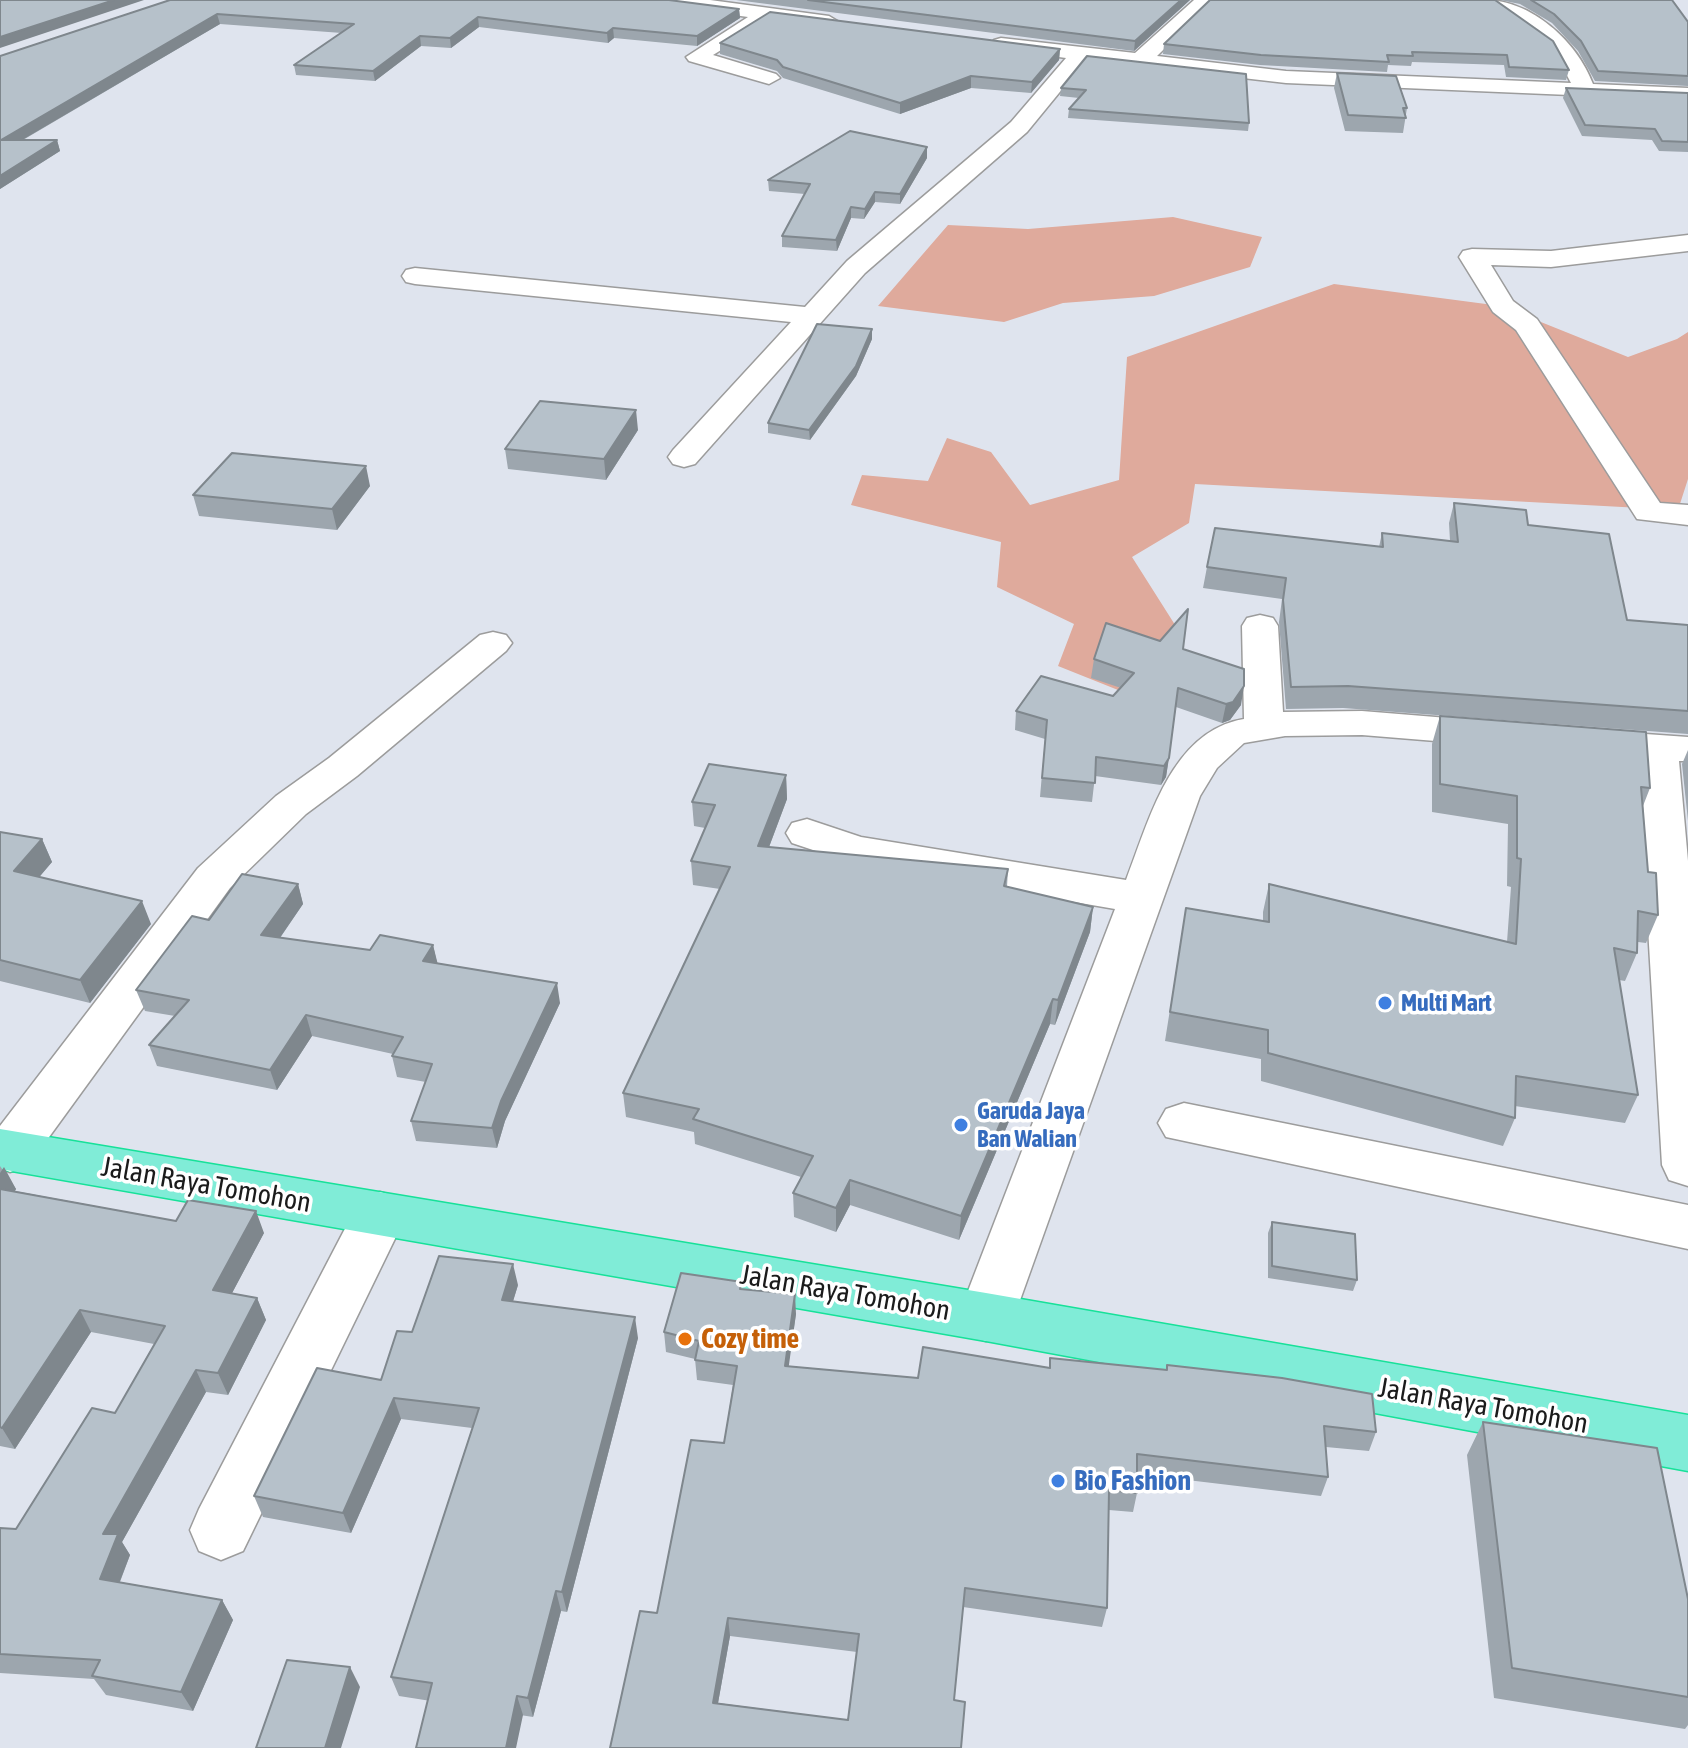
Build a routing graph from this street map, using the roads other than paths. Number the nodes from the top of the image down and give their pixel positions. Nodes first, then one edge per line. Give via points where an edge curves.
1 (668, 0) edge
2 (1205, 0) edge
3 (1494, 0) edge
4 (767, 13) junction
5 (838, 15) edge
6 (985, 42) edge
7 (1080, 54) junction
8 (1139, 61) junction
9 (769, 78) edge
10 (1585, 91) junction
11 (1688, 94) edge
12 (1688, 243) edge
13 (415, 276) dead end
14 (812, 316) junction
15 (684, 457) dead end
16 (1688, 515) edge
17 (1260, 626) dead end
18 (493, 643) dead end
19 (1264, 728) junction
20 (1673, 748) edge
21 (807, 833) dead end
22 (1141, 898) junction
23 (1184, 1123) dead end
24 (5, 1150) edge
25 (1688, 1165) edge
26 (380, 1214) junction
27 (1688, 1227) edge
28 (986, 1317) junction
29 (1688, 1443) edge
30 (221, 1530) dead end

1 - 4 street
2 - 8 street
3 - 10 street via 1569,52
4 - 5 street via 812,19
4 - 9 street via 696,57
6 - 7 street
7 - 8 street
7 - 14 street via 1019,127 856,267
8 - 10 street via 1286,77
10 - 11 street
12 - 16 street via 1551,259 1472,257 1503,306 1527,325 1649,512
13 - 14 street
14 - 15 street
17 - 19 street
18 - 24 street via 291,805 214,878
19 - 20 street via 1362,723
19 - 22 street via 1231,733 1201,760 1179,796
20 - 25 street
21 - 22 street via 855,850
22 - 28 street
23 - 27 street
24 - 26 highway, Jalan Raya Tomohon
26 - 28 highway, Jalan Raya Tomohon
26 - 30 street
28 - 29 highway, Jalan Raya Tomohon

